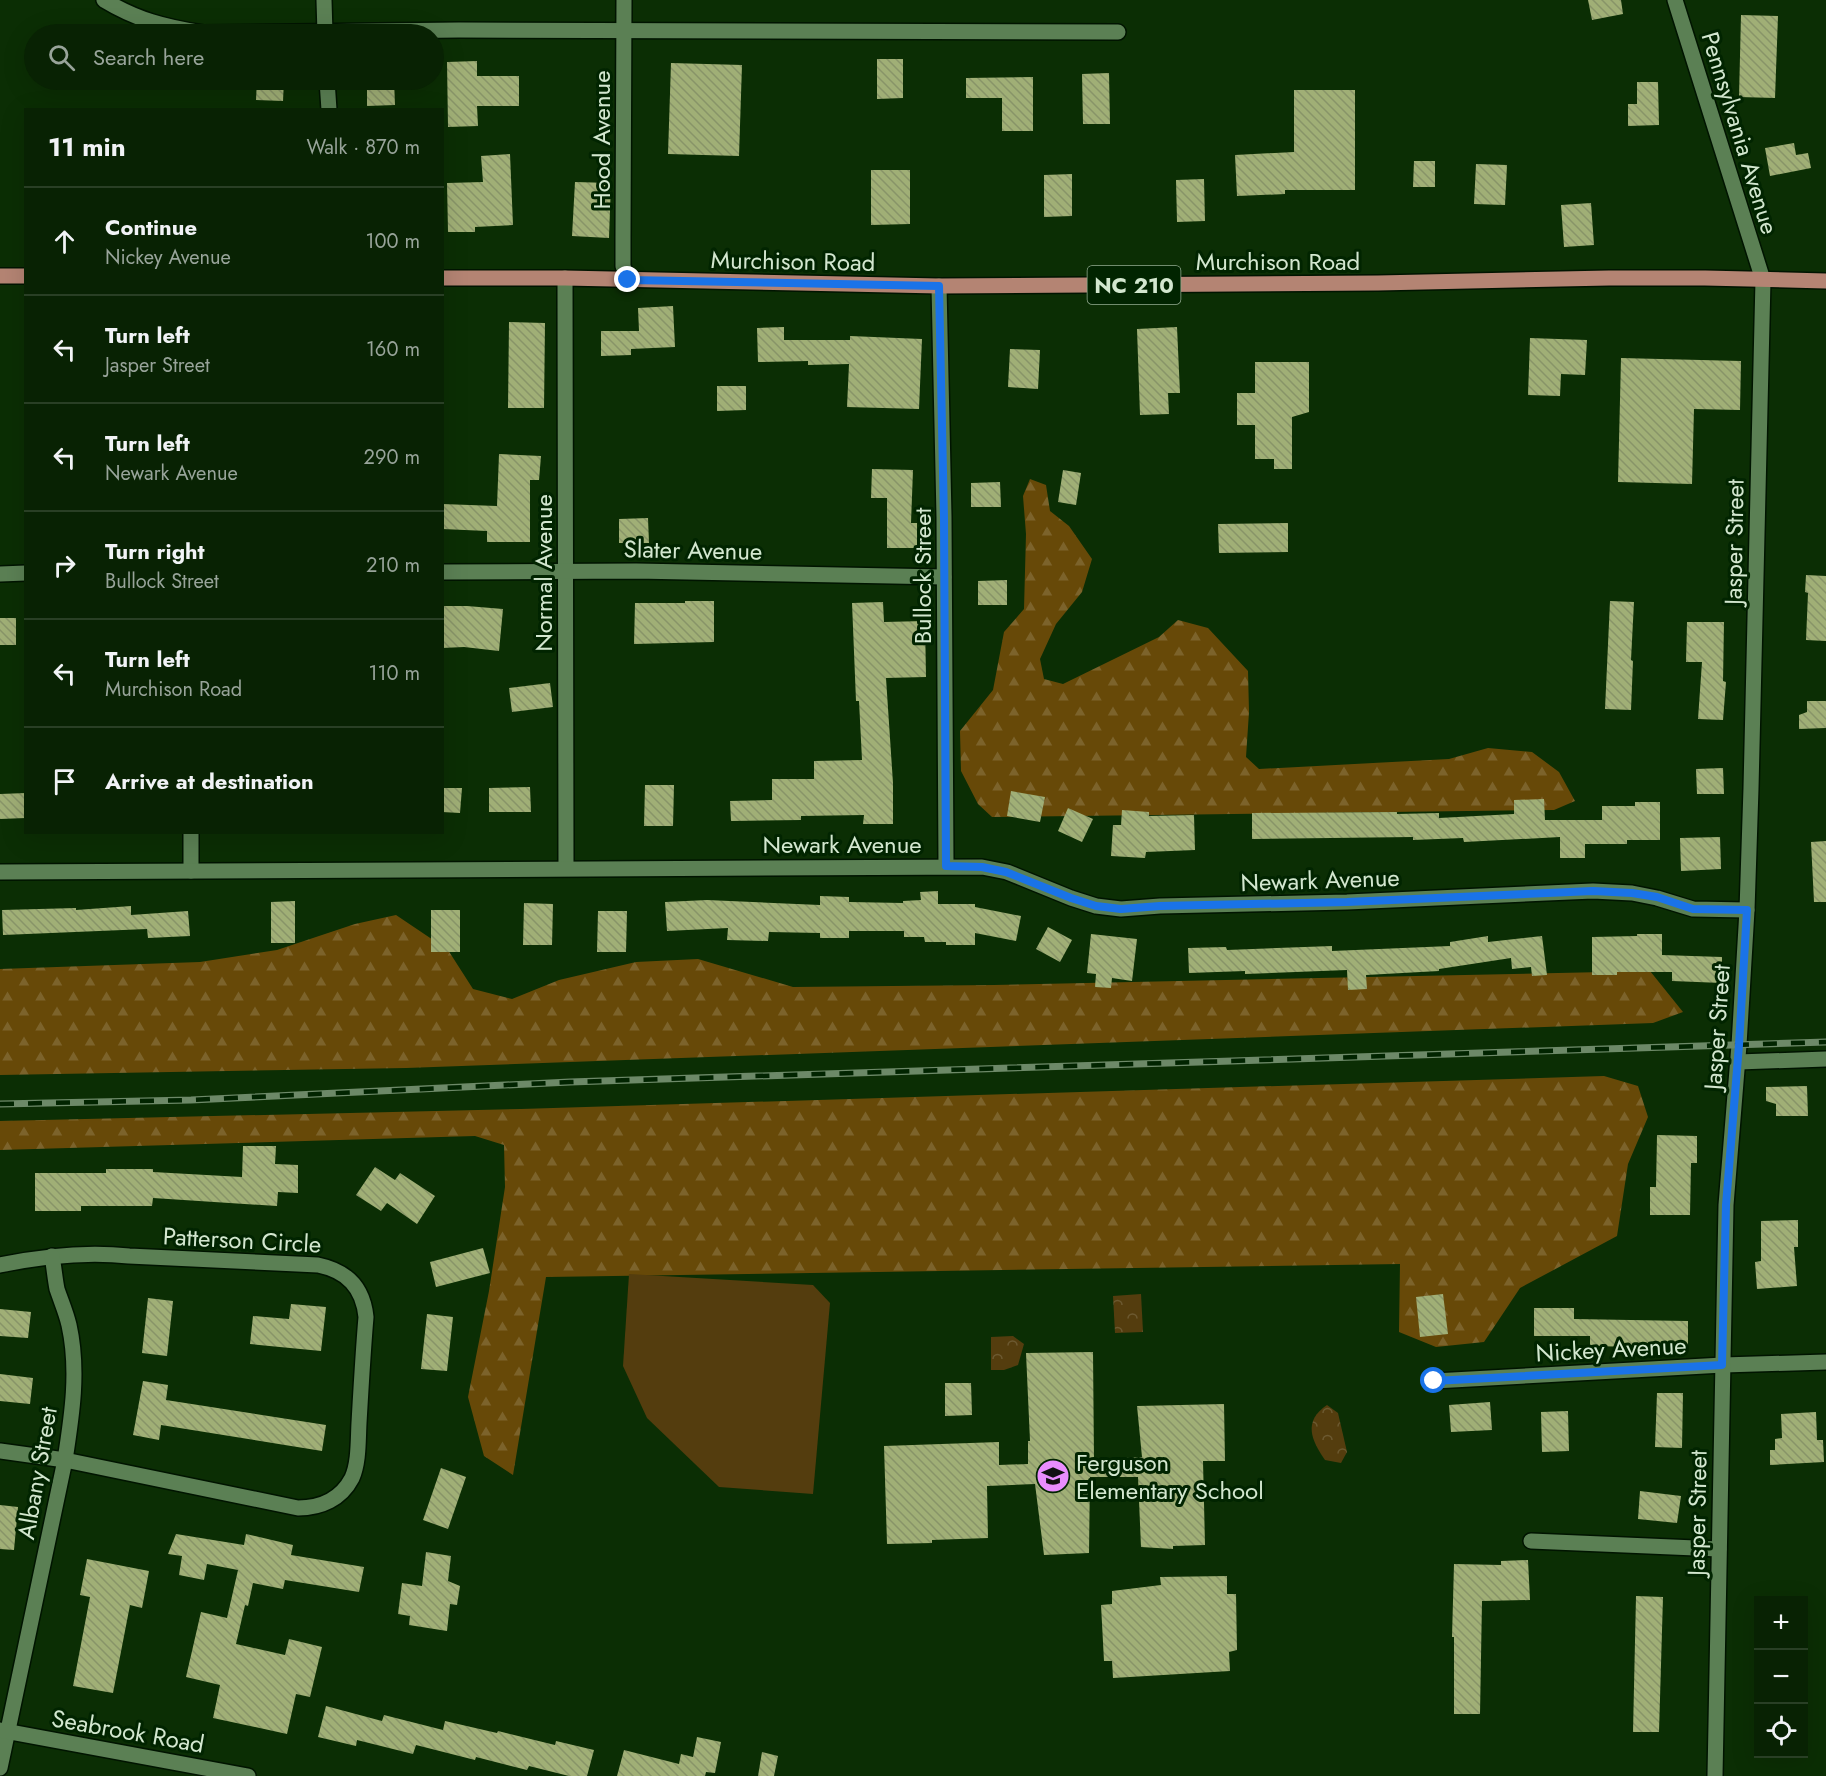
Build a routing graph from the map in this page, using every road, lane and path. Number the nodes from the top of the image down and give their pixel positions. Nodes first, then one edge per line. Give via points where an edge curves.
1 (104, 0) edge
2 (324, 0) edge
3 (624, 0) edge
4 (1675, 0) edge
5 (157, 24) edge
6 (325, 24) edge
7 (624, 32) junction
8 (1118, 32) dead end
9 (444, 33) edge
10 (328, 90) edge
11 (329, 108) edge
12 (0, 276) edge
13 (24, 276) edge
14 (444, 278) edge
15 (565, 278) junction
16 (628, 280) junction
17 (1763, 280) junction
18 (1826, 281) edge
19 (939, 286) junction
20 (566, 571) junction
21 (444, 572) edge
22 (24, 573) edge
23 (0, 574) edge
24 (944, 577) junction
25 (191, 834) edge
26 (946, 866) junction
27 (566, 868) junction
28 (191, 871) junction
29 (0, 872) edge
30 (1747, 910) junction
31 (1826, 1059) edge
32 (1738, 1062) junction
33 (52, 1257) junction
34 (0, 1265) edge
35 (1826, 1362) edge
36 (1722, 1365) junction
37 (1434, 1381) dead end
38 (0, 1451) edge
39 (65, 1460) junction
40 (1531, 1541) dead end
41 (1719, 1549) junction
42 (4, 1731) edge
43 (0, 1768) edge
44 (248, 1776) edge
45 (1715, 1776) edge

1 - 5 street
2 - 6 street
3 - 7 street, Hood Avenue
4 - 17 street, Pennsylvania Avenue
7 - 8 street
7 - 9 street
7 - 16 street, Hood Avenue via 623,266
10 - 11 street
12 - 13 main road
14 - 15 main road, Murchison Road / NC 210
15 - 16 main road, Murchison Road / NC 210
15 - 20 street, Normal Avenue
16 - 19 main road, Murchison Road / NC 210
17 - 18 main road, Murchison Road / NC 210
17 - 19 main road, Murchison Road / NC 210 via 1609,278
17 - 30 street, Jasper Street
19 - 24 street, Bullock Street
20 - 21 street, Slater Avenue
20 - 24 street, Slater Avenue
20 - 27 street, Normal Avenue
22 - 23 street
24 - 26 street, Bullock Street
25 - 28 street
26 - 27 street, Newark Avenue
26 - 30 street, Newark Avenue via 1006,872 1071,898 1121,909 1593,891 1657,897 1693,909
27 - 28 street, Newark Avenue
28 - 29 street, Newark Avenue
30 - 32 street, Jasper Street
31 - 32 street
32 - 36 street, Jasper Street via 1726,1205
33 - 34 street, Patterson Circle
33 - 39 street, Albany Street via 73,1351 72,1415
33 - 39 street, Patterson Circle via 103,1253 318,1265 343,1273 353,1281 366,1317 356,1466 344,1489 323,1504 298,1508
35 - 36 street, Nickey Avenue
36 - 37 street, Nickey Avenue
36 - 41 street, Jasper Street
38 - 39 street, Patterson Circle
39 - 42 street, Albany Street
40 - 41 street
41 - 45 street, Jasper Street
42 - 43 street, Albany Street
42 - 44 street, Seabrook Road

